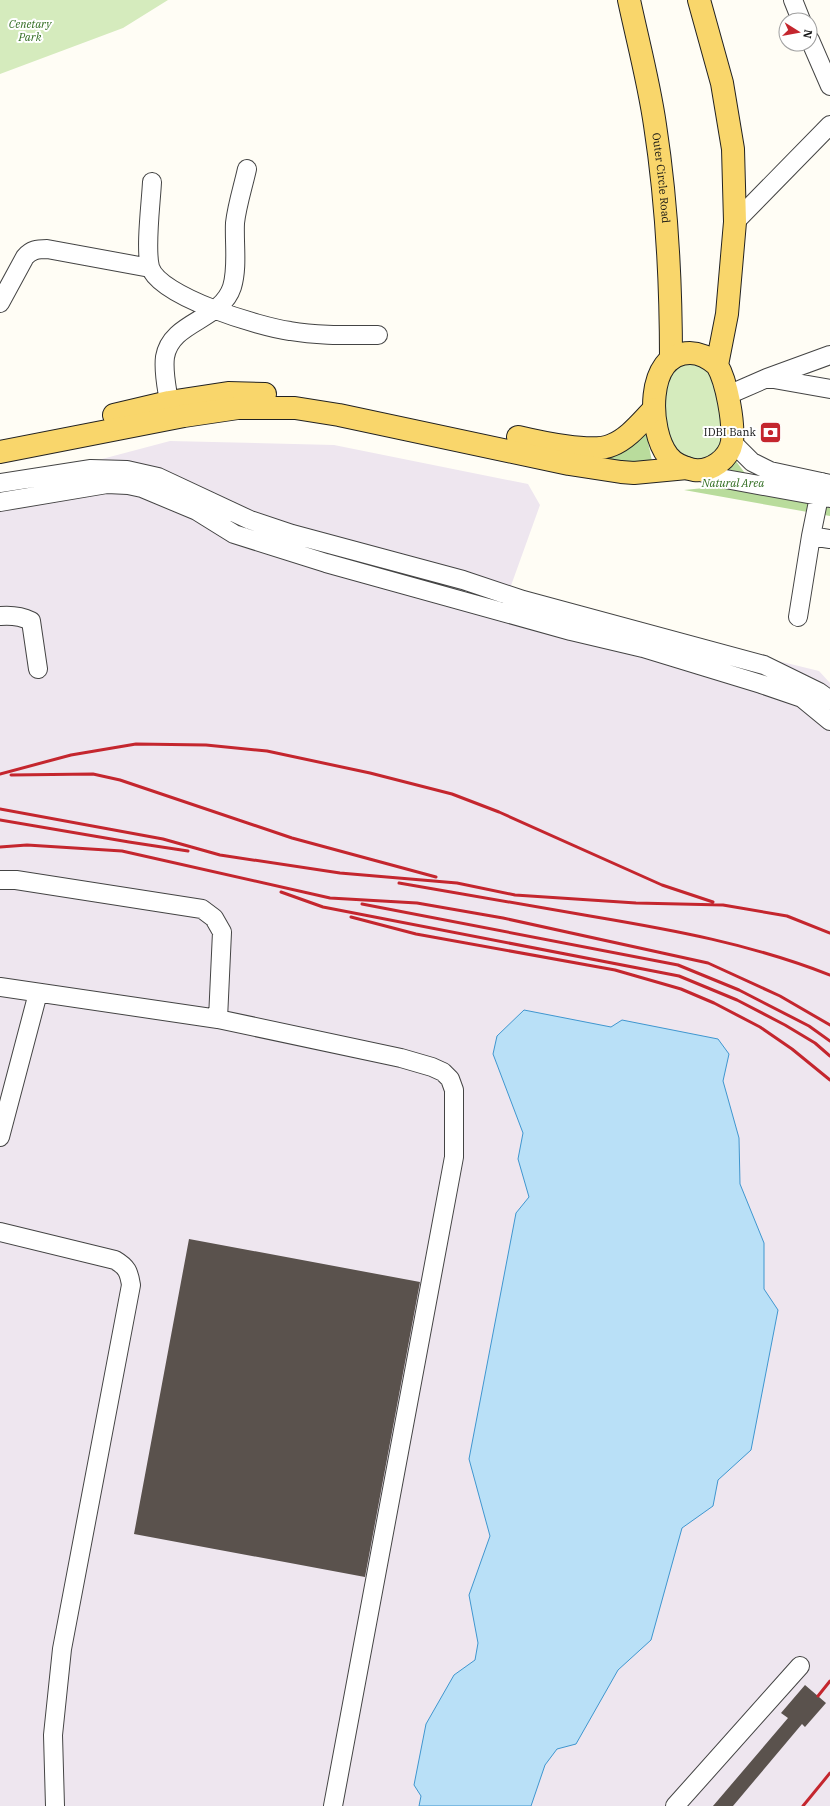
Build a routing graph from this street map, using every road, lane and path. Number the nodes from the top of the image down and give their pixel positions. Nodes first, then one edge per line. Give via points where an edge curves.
1 (629, 0) edge
2 (699, 0) edge
3 (793, 0) edge
4 (798, 12) edge
5 (815, 52) edge
6 (830, 86) edge
7 (830, 125) edge
8 (247, 169) dead end
9 (152, 182) dead end
10 (735, 222) junction
11 (150, 268) junction
12 (0, 303) edge
13 (216, 310) junction
14 (378, 335) dead end
15 (830, 355) edge
16 (671, 359) junction
17 (717, 365) junction
18 (767, 378) junction
19 (830, 389) edge
20 (728, 395) junction
21 (169, 402) junction
22 (654, 409) junction
23 (0, 438) edge
24 (732, 442) junction
25 (0, 452) edge
26 (689, 469) junction
27 (0, 483) edge
28 (158, 485) junction
29 (825, 490) edge
30 (0, 502) edge
31 (811, 536) junction
32 (830, 539) edge
33 (0, 616) edge
34 (798, 617) dead end
35 (764, 665) junction
36 (38, 669) dead end
37 (761, 684) junction
38 (830, 700) edge
39 (830, 721) edge
40 (0, 880) edge
41 (0, 987) edge
42 (38, 993) junction
43 (218, 1019) junction
44 (0, 1137) edge
45 (0, 1232) edge
46 (800, 1666) dead end
47 (54, 1806) edge
48 (333, 1806) edge
49 (675, 1806) edge

1 - 16 main road, Outer Circle Road via 655,124 664,191
2 - 10 main road via 722,83 733,149
3 - 4 street
5 - 6 street
7 - 10 street
8 - 13 street via 235,223 232,287 227,298
9 - 11 street via 148,255
10 - 17 main road via 727,314
11 - 12 street via 36,249 24,258
11 - 13 street via 166,286
13 - 14 street via 259,325 291,332
13 - 21 street via 185,328 167,347 165,374
15 - 18 street
16 - 17 main road via 681,353 700,354
16 - 22 main road via 659,377
17 - 20 main road via 723,375
18 - 19 street
18 - 20 street
20 - 24 main road
21 - 22 main road via 228,393 304,397 362,406 544,443 594,448 610,446 622,440
21 - 23 main road via 69,426
22 - 26 main road via 655,430 661,447 674,463
24 - 26 main road via 726,456 717,464 709,469
24 - 29 street via 752,462
25 - 26 main road via 184,416 238,408 295,408 339,414 614,472
26 - 29 street via 720,478
27 - 28 street via 91,469 127,470
28 - 30 street via 107,484
28 - 35 street via 292,534
28 - 37 street via 234,534 326,563 571,631 643,648
29 - 31 street
31 - 32 street
31 - 34 street
33 - 36 street via 15,616 31,622
35 - 37 street
35 - 38 street
37 - 39 street via 802,698
40 - 43 street via 16,880 202,909 214,918 222,932
41 - 42 street
42 - 43 street
42 - 44 street
43 - 48 street via 401,1058 443,1072 450,1079 454,1090 454,1157
45 - 47 street via 115,1260 124,1265 129,1272 131,1285 62,1649 53,1735
46 - 49 street

